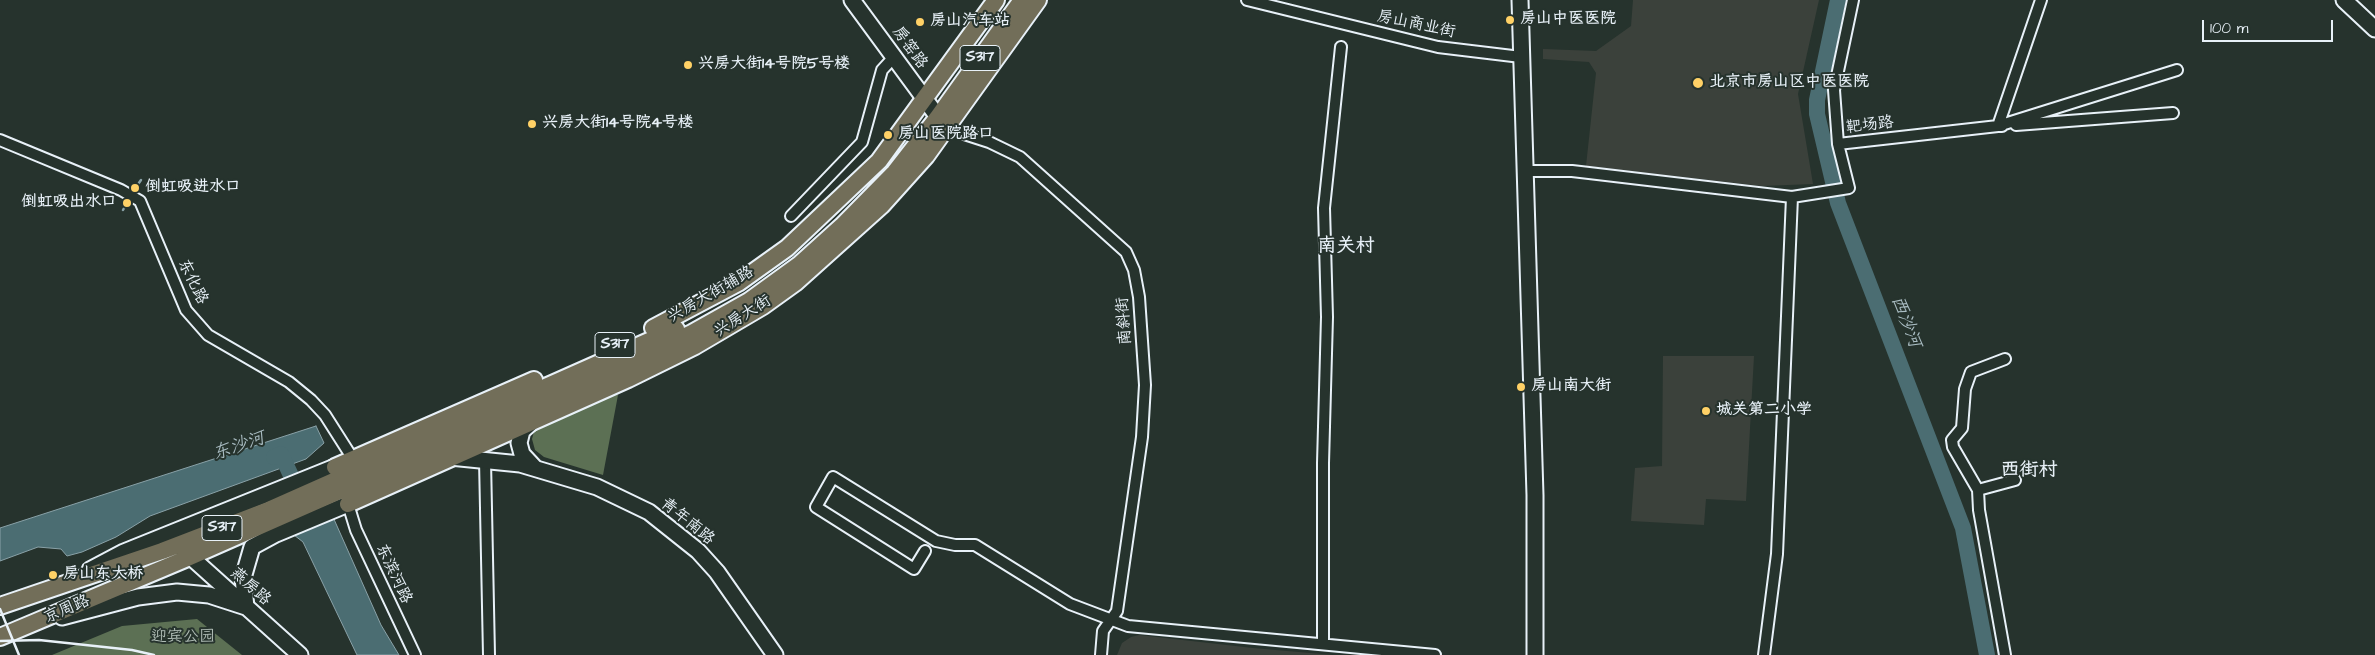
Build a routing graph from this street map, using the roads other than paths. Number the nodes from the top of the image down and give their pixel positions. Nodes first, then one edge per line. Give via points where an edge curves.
1 (852, 0) edge
2 (1022, 0) edge
3 (1038, 0) edge
4 (1247, 0) edge
5 (1520, 0) edge
6 (1853, 0) edge
7 (2041, 0) edge
8 (2344, 0) edge
9 (2359, 0) edge
10 (1001, 1) edge
11 (2375, 20) edge
12 (2375, 29) edge
13 (1341, 47) dead end
14 (894, 57) junction
15 (1522, 57) junction
16 (2177, 70) dead end
17 (936, 113) junction
18 (2173, 113) dead end
19 (1998, 126) junction
20 (0, 140) edge
21 (1838, 144) junction
22 (1525, 171) junction
23 (865, 174) junction
24 (891, 195) junction
25 (1792, 197) junction
26 (861, 199) junction
27 (791, 216) dead end
28 (829, 238) junction
29 (814, 266) junction
30 (674, 342) junction
31 (2005, 359) dead end
32 (634, 377) junction
33 (454, 415) junction
34 (480, 416) junction
35 (536, 419) junction
36 (450, 457) junction
37 (353, 459) junction
38 (485, 460) junction
39 (404, 463) junction
40 (536, 469) junction
41 (2015, 480) dead end
42 (342, 483) junction
43 (1978, 490) junction
44 (267, 518) junction
45 (178, 545) junction
46 (925, 551) dead end
47 (190, 558) junction
48 (66, 582) junction
49 (0, 606) edge
50 (246, 607) junction
51 (1111, 620) junction
52 (28, 626) junction
53 (0, 636) edge
54 (1323, 644) junction
55 (300, 655) edge
56 (415, 655) edge
57 (489, 655) edge
58 (775, 655) edge
59 (1101, 655) edge
60 (1435, 655) edge
61 (1535, 655) edge
62 (1764, 655) edge
63 (2005, 655) edge

1 - 14 main road, 房窑路
2 - 17 main road, 兴房大街 / S317
3 - 17 main road, 兴房大街 / S317
4 - 15 street, 房山商业街 via 1438,47
5 - 15 main road
6 - 21 street via 1834,90
7 - 19 street
8 - 12 main road
9 - 11 main road
10 - 17 main road, 兴房大街 / S317
13 - 54 street via 1324,208 1327,317 1322,463
14 - 17 main road, 房窑路
14 - 27 street via 882,70 862,142
15 - 22 main road
16 - 19 street, 靶场路
17 - 23 main road, 兴房大街辅路 / S317
17 - 24 main road, 兴房大街 / S317 via 926,156
17 - 26 main road, 兴房大街 / S317 via 886,166
17 - 51 street, 南斜街 via 958,132 1020,157 1126,252 1134,270 1139,297 1144,385 1142,437 1117,611
18 - 19 street
19 - 21 street, 靶场路
20 - 37 street, 东化路 via 140,201 186,310 208,335 289,382 311,400
21 - 25 street, 靶场路 via 1849,188
22 - 25 street, 靶场路 via 1572,171
22 - 61 main road via 1535,495
23 - 26 main road
23 - 33 main road, 兴房大街辅路 / S317 via 787,248 738,282 624,342
24 - 26 main road
24 - 29 main road, 兴房大街 / S317
25 - 62 street via 1777,554
26 - 28 main road, 兴房大街 / S317
26 - 34 main road, 兴房大街 / S317 via 796,254 689,323
28 - 29 main road
28 - 30 main road, 兴房大街 / S317 via 800,264 749,300
29 - 32 main road, 兴房大街 / S317 via 763,306
30 - 32 main road
30 - 39 main road, 兴房大街 / S317
31 - 43 street via 1971,372 1965,389 1962,428 1952,440
32 - 35 main road, 兴房大街 / S317
33 - 34 main road
33 - 37 main road, 兴房大街辅路 / S317
34 - 42 main road, 兴房大街 / S317
35 - 36 main road, 兴房大街 / S317
35 - 40 main road via 522,431 520,443 522,454
36 - 38 main road, 青年南路
36 - 39 main road
36 - 42 main road, 兴房大街 / S317
37 - 42 main road
38 - 40 main road, 青年南路
38 - 57 street
39 - 42 main road, 兴房大街 / S317
40 - 58 main road, 青年南路 via 619,496 676,532 717,572
41 - 43 street
42 - 44 main road
42 - 44 main road
42 - 56 street, 东滨河路 via 356,530
43 - 63 street
44 - 45 main road, 京周路 / S317
44 - 47 main road, 京周路 / S317
44 - 48 main road via 124,552
44 - 50 main road via 252,547 242,578
45 - 47 main road, 燕房路
45 - 48 main road, 京周路 / S317
46 - 51 street via 914,568 816,507 833,477 936,541 975,545 1070,604
47 - 50 main road, 燕房路
47 - 52 main road, 京周路 / S317
48 - 49 main road, 京周路 / S317
50 - 52 main road via 209,594 177,592 121,601
50 - 55 main road, 燕房路
51 - 54 street via 1128,626
51 - 59 street, 南斜街 via 1103,631
52 - 53 main road, 京周路 / S317
54 - 60 street

